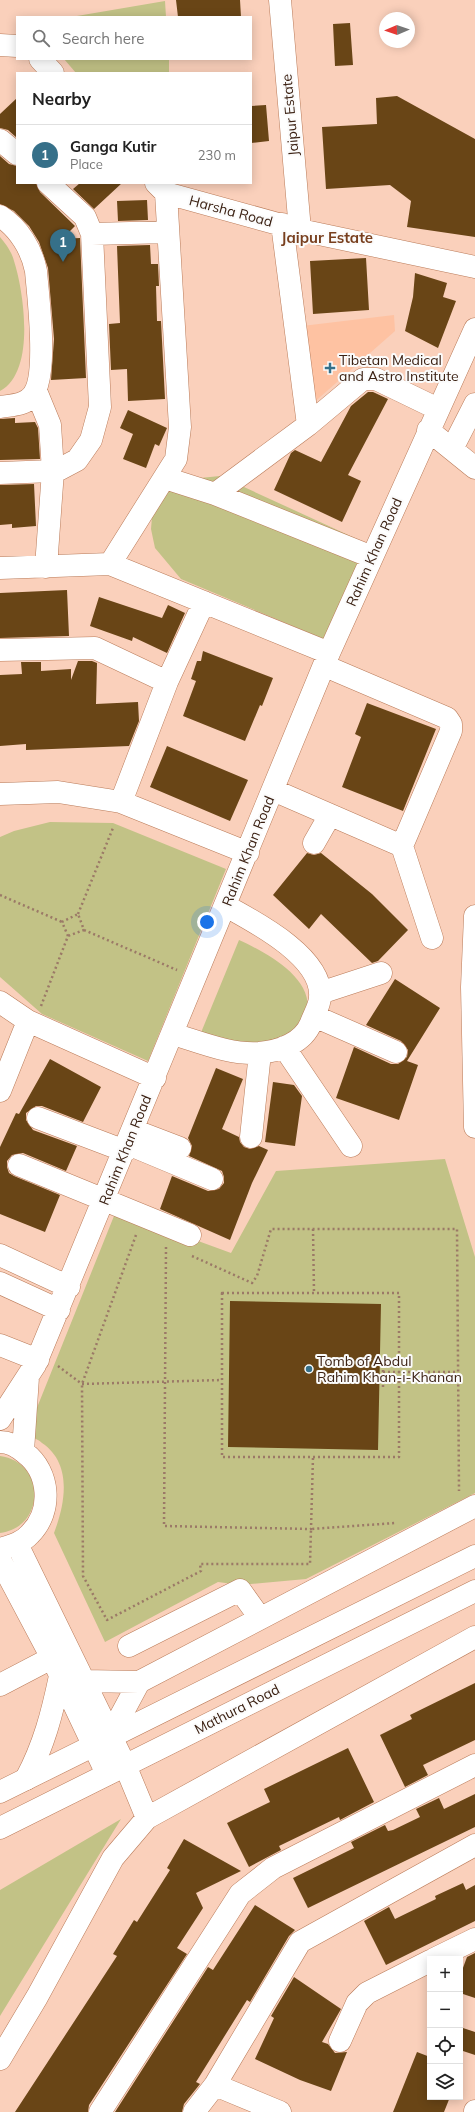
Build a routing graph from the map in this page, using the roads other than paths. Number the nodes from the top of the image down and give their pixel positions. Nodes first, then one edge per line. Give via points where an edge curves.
1 (280, 0) edge
2 (0, 45) edge
3 (16, 46) edge
4 (41, 60) edge
5 (52, 72) edge
6 (0, 140) edge
7 (16, 153) edge
8 (49, 184) edge
9 (161, 188) edge
10 (0, 216) edge
11 (291, 227) junction
12 (168, 232) junction
13 (92, 234) junction
14 (475, 268) edge
15 (475, 329) edge
16 (470, 356) edge
17 (36, 391) junction
18 (475, 404) edge
19 (0, 407) edge
20 (438, 409) junction
21 (308, 425) junction
22 (428, 430) junction
23 (452, 449) junction
24 (475, 468) edge
25 (53, 471) junction
26 (0, 474) edge
27 (165, 478) junction
28 (215, 494) junction
29 (372, 557) junction
30 (110, 564) junction
31 (46, 566) junction
32 (0, 568) edge
33 (204, 602) junction
34 (0, 650) edge
35 (327, 659) junction
36 (166, 682) junction
37 (273, 790) junction
38 (0, 794) edge
39 (121, 802) junction
40 (330, 815) junction
41 (314, 843) dead end
42 (402, 846) junction
43 (248, 853) junction
44 (226, 906) junction
45 (475, 916) edge
46 (432, 938) dead end
47 (381, 973) dead end
48 (320, 993) junction
49 (0, 1002) edge
50 (34, 1013) junction
51 (314, 1016) junction
52 (173, 1034) junction
53 (284, 1047) junction
54 (396, 1052) dead end
55 (255, 1053) junction
56 (155, 1078) junction
57 (0, 1091) edge
58 (38, 1118) dead end
59 (475, 1127) edge
60 (247, 1131) dead end
61 (129, 1142) junction
62 (351, 1146) dead end
63 (180, 1148) dead end
64 (20, 1165) dead end
65 (212, 1179) dead end
66 (105, 1199) junction
67 (184, 1245) road end
68 (0, 1255) edge
69 (0, 1283) edge
70 (69, 1287) junction
71 (59, 1310) junction
72 (0, 1345) edge
73 (34, 1367) junction
74 (2, 1413) edge
75 (0, 1442) edge
76 (23, 1451) junction
77 (467, 1502) edge
78 (8, 1547) edge
79 (475, 1556) edge
80 (0, 1560) edge
81 (475, 1591) edge
82 (260, 1618) junction
83 (475, 1637) edge
84 (129, 1646) dead end
85 (60, 1661) junction
86 (83, 1681) junction
87 (139, 1682) junction
88 (0, 1685) edge
89 (102, 1740) junction
90 (475, 1765) edge
91 (116, 1770) junction
92 (8, 1785) edge
93 (146, 1818) junction
94 (0, 1828) edge
95 (475, 1845) edge
96 (475, 1939) edge
97 (440, 1956) edge
98 (427, 1963) edge
99 (340, 2041) dead end
100 (0, 2059) edge
101 (215, 2085) junction
102 (100, 2112) edge
103 (194, 2112) edge
104 (280, 2112) edge

1 - 11 street, Jaipur Estate
2 - 3 street
4 - 5 street
6 - 7 street
8 - 13 street via 85,217
9 - 11 street, Harsha Road
9 - 12 street
10 - 17 street via 28,245 36,271 41,358
11 - 14 street, Harsha Road
11 - 21 street, Jaipur Estate
12 - 13 street
12 - 27 street via 180,427 176,459
13 - 25 street via 100,407 91,440 77,460
15 - 16 street, Rahim Khan Road
16 - 20 street, Rahim Khan Road
17 - 19 street via 30,399 21,404
17 - 25 street via 50,425
18 - 23 street
20 - 21 street via 376,379 363,379
20 - 22 street, Rahim Khan Road
21 - 28 street
22 - 23 street
22 - 29 street, Rahim Khan Road
23 - 24 street
25 - 26 street
25 - 31 street
27 - 28 street
27 - 30 street
28 - 29 street
29 - 35 street, Rahim Khan Road
30 - 31 street
30 - 33 street
31 - 32 street
33 - 35 street
33 - 36 street
34 - 36 street via 95,648
35 - 37 street, Rahim Khan Road
35 - 42 street via 446,718 451,724 451,731
36 - 39 street
37 - 40 street
37 - 43 street, Rahim Khan Road
38 - 39 street via 58,792
39 - 43 street
40 - 41 street
40 - 42 street
42 - 46 street
43 - 44 street, Rahim Khan Road
44 - 48 street via 270,930 302,957 318,981
44 - 52 street, Rahim Khan Road
45 - 59 street via 472,987
47 - 48 street
48 - 51 street
49 - 50 street
50 - 56 street
50 - 57 street
51 - 53 street via 303,1037
51 - 54 street
52 - 55 street via 224,1049
52 - 56 street, Rahim Khan Road
53 - 55 street
53 - 62 street
55 - 60 street
56 - 61 street, Rahim Khan Road
58 - 61 street
61 - 63 street
61 - 65 street
61 - 66 street, Rahim Khan Road
64 - 66 street
66 - 67 street
66 - 70 street, Rahim Khan Road
68 - 70 street
69 - 71 street
70 - 71 street, Rahim Khan Road
71 - 73 street, Rahim Khan Road
72 - 73 street
73 - 74 street, Rahim Khan Road
73 - 76 street, Rahim Khan Road
75 - 76 street
76 - 78 street via 32,1458 41,1472 46,1488 46,1505 40,1521 30,1534
77 - 82 street
78 - 85 street
79 - 89 street
80 - 85 street
81 - 91 street, Mathura Road
82 - 84 street via 240,1590
82 - 87 street
83 - 93 street
85 - 86 street
85 - 88 street
85 - 89 street
85 - 92 street via 50,1722 37,1758
86 - 87 street
86 - 89 street
87 - 89 street
89 - 91 street
89 - 92 street
90 - 102 street via 273,1868 240,1894
91 - 93 street
91 - 94 street, Mathura Road
93 - 100 street via 112,1858 37,1997
95 - 101 street via 300,1942
96 - 97 street
98 - 99 street via 360,1998
101 - 103 street
101 - 104 street

